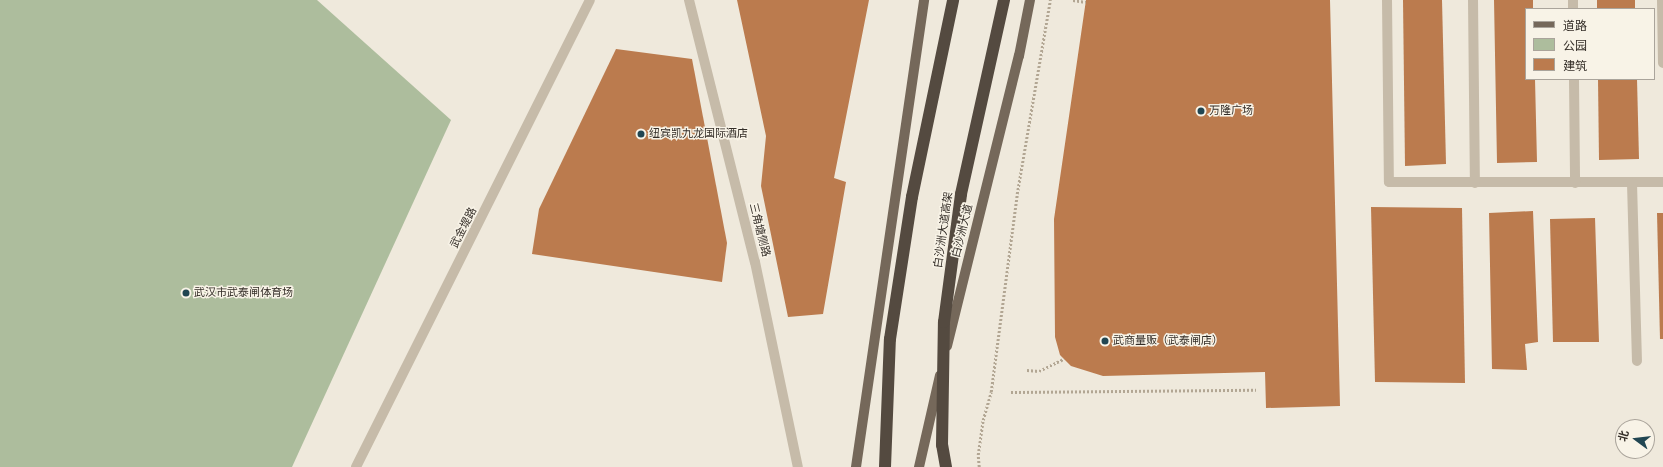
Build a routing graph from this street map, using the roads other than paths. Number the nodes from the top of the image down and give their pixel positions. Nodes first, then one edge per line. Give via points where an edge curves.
1 (590, 0) edge
2 (689, 0) edge
3 (924, 0) edge
4 (953, 0) edge
5 (1004, 0) edge
6 (1030, 0) edge
7 (1387, 0) edge
8 (1473, 0) edge
9 (1662, 0) edge
10 (1663, 63) edge
11 (1574, 80) edge
12 (1663, 182) edge
13 (1475, 183) junction
14 (1575, 183) junction
15 (1632, 183) junction
16 (1636, 361) dead end
17 (356, 467) edge
18 (798, 467) edge
19 (856, 467) edge
20 (884, 467) edge
21 (919, 467) edge
22 (946, 467) edge

1 - 17 street, 武金堤路
2 - 18 street, 三角塘侧路 via 755,262
3 - 19 main road
4 - 20 highway via 912,198 890,339
5 - 22 highway, 白沙洲大道高架 via 961,194 944,322 942,445
6 - 21 main road, 白沙洲大道
7 - 13 street via 1389,182
8 - 13 street
9 - 10 street
11 - 14 street
12 - 15 street
13 - 14 street
14 - 15 street
15 - 16 street

